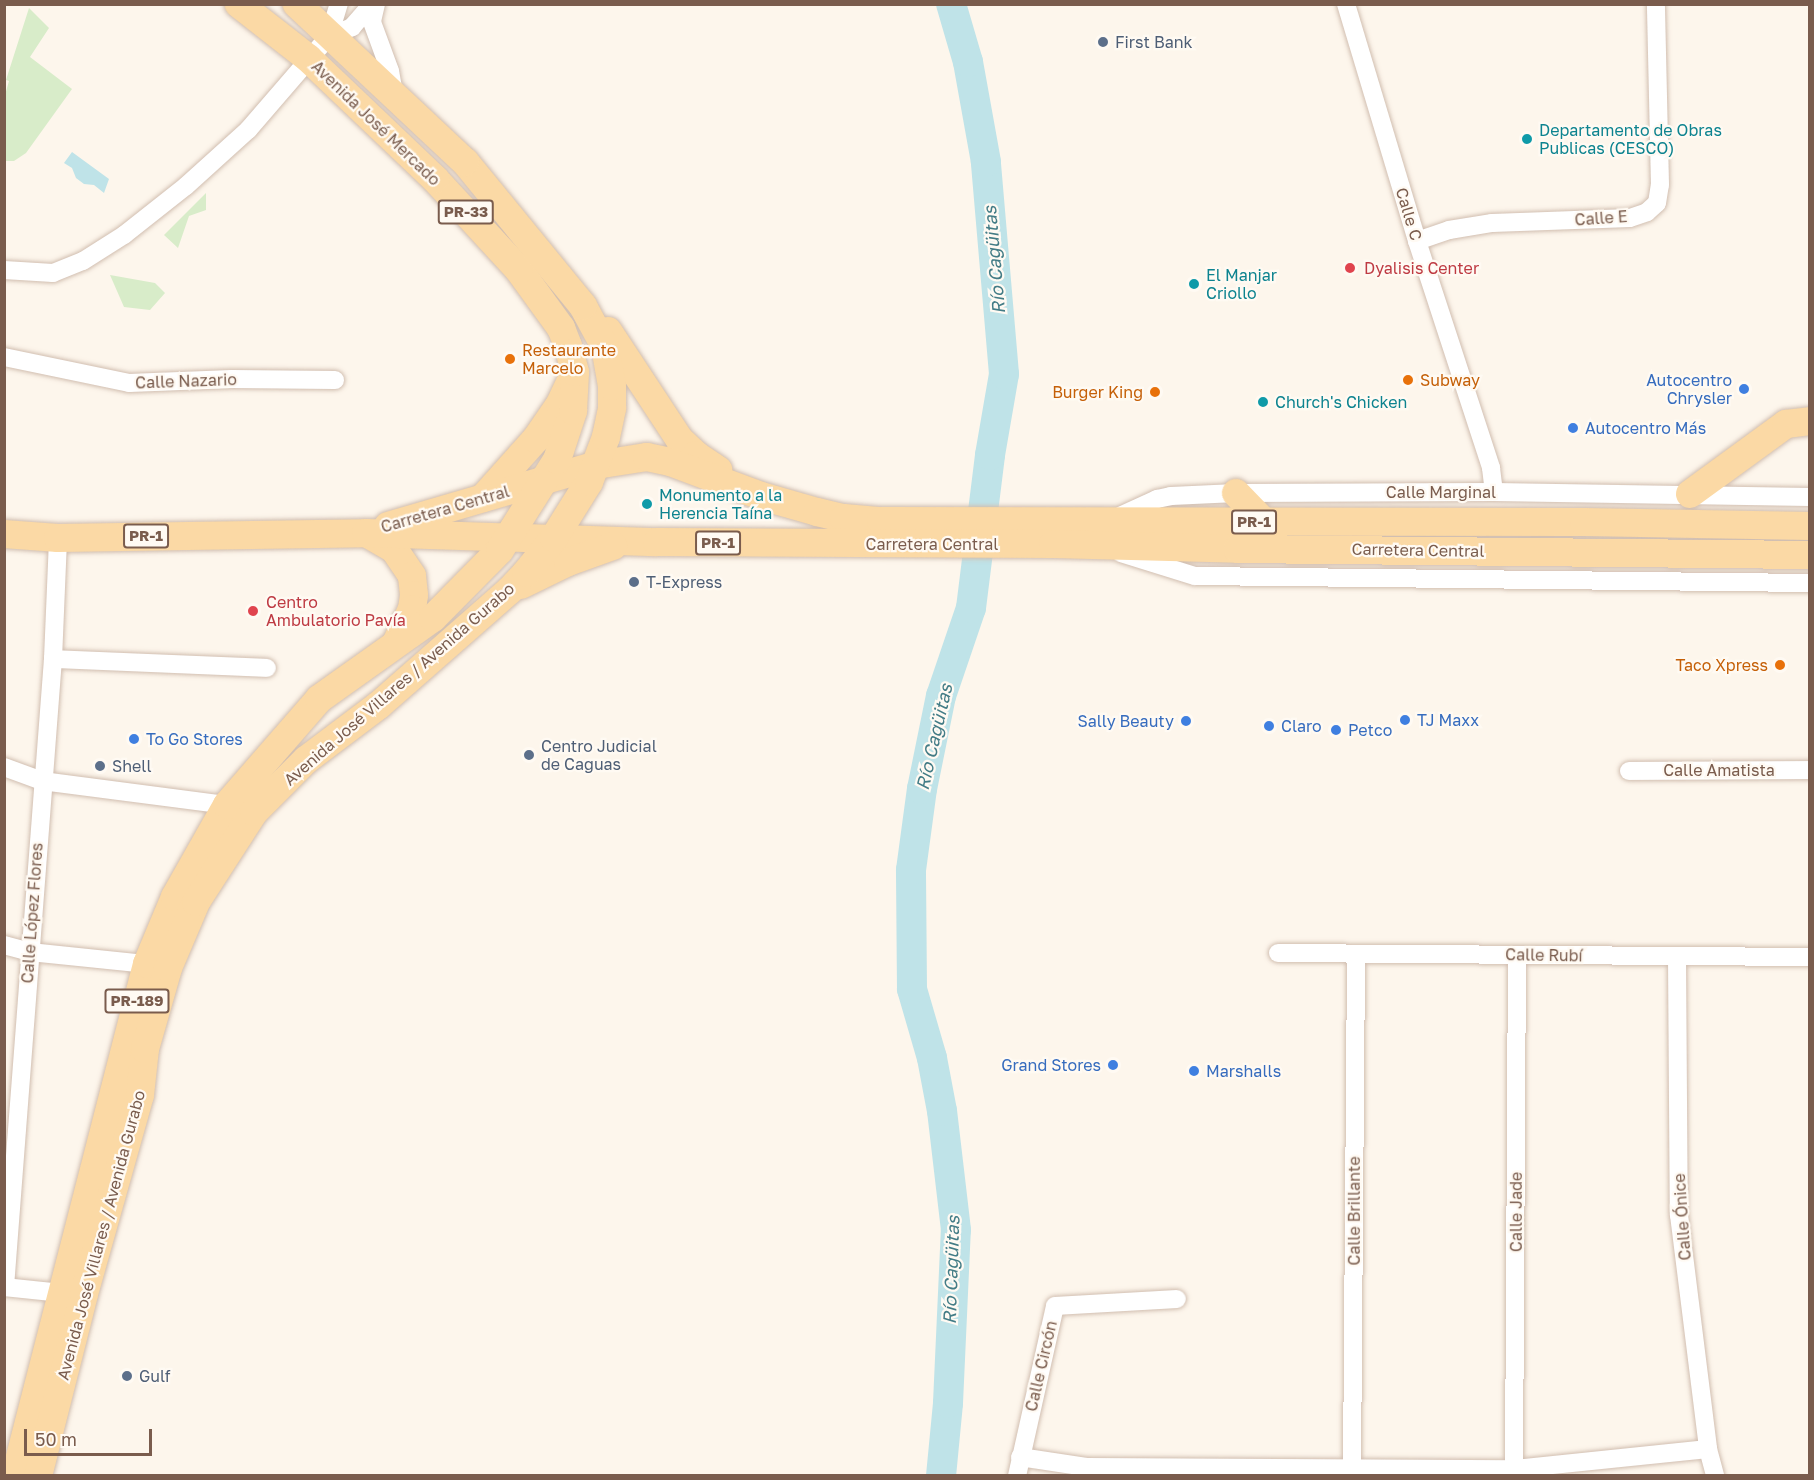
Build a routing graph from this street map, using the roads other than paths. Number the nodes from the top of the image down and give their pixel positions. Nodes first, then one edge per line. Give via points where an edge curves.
1 (239, 4) edge
2 (297, 4) edge
3 (339, 4) edge
4 (374, 4) edge
5 (1346, 4) edge
6 (1656, 4) edge
7 (329, 36) junction
8 (308, 58) junction
9 (394, 94) junction
10 (1417, 241) junction
11 (4, 270) edge
12 (583, 306) junction
13 (4, 357) edge
14 (575, 372) junction
15 (335, 380) dead end
16 (1809, 421) edge
17 (596, 465) junction
18 (547, 479) junction
19 (1494, 492) junction
20 (1236, 493) junction
21 (1690, 495) junction
22 (761, 496) junction
23 (1809, 497) edge
24 (483, 498) junction
25 (1264, 522) junction
26 (1809, 526) edge
27 (1061, 529) junction
28 (366, 533) junction
29 (882, 533) junction
30 (4, 534) edge
31 (58, 538) junction
32 (508, 538) junction
33 (554, 538) junction
34 (637, 541) junction
35 (1097, 545) junction
36 (1599, 552) junction
37 (1809, 555) edge
38 (1599, 580) junction
39 (1809, 583) edge
40 (510, 590) junction
41 (395, 645) junction
42 (53, 659) junction
43 (267, 668) dead end
44 (4, 766) edge
45 (1809, 770) edge
46 (1629, 771) dead end
47 (42, 781) junction
48 (227, 805) junction
49 (4, 945) edge
50 (30, 952) junction
51 (1278, 953) dead end
52 (1356, 954) junction
53 (1517, 955) junction
54 (1677, 957) junction
55 (1809, 957) edge
56 (147, 964) junction
57 (4, 1287) edge
58 (62, 1293) junction
59 (1176, 1299) dead end
60 (37, 1388) junction
61 (1708, 1449) junction
62 (1018, 1466) edge
63 (1352, 1468) junction
64 (1514, 1469) junction
65 (15, 1476) edge
66 (28, 1476) edge
67 (38, 1476) edge
68 (1715, 1476) edge

1 - 8 main road, Avenida José Mercado / PR-33
2 - 7 main road, Avenida José Mercado / PR-33
3 - 7 street
4 - 7 street via 352,27
4 - 9 street via 372,22
5 - 10 street, Calle C
6 - 10 street, Calle E via 1660,185 1657,203 1647,212 1630,218 1492,223 1449,230
7 - 8 street
7 - 9 main road, Avenida José Mercado / PR-33
8 - 11 street via 236,142 124,235 82,261 53,273
8 - 14 main road, Avenida José Mercado / PR-33 via 435,178 519,270 561,328
9 - 12 main road, Avenida José Mercado / PR-33 via 465,162
10 - 19 street, Calle C via 1491,468
12 - 17 main road, Avenida José Mercado / PR-33 via 605,347 612,386 610,418
12 - 22 main road via 598,318 680,440 696,455
13 - 15 street, Calle Nazario via 129,383
14 - 18 main road, Avenida José Mercado / PR-33 via 573,411 566,438
14 - 24 main road via 560,404 536,439
16 - 21 main road via 1786,424
17 - 18 main road, Carretera Central / PR-1
17 - 22 main road, Carretera Central / PR-1 via 647,457
17 - 33 main road, Avenida José Mercado / PR-33
18 - 24 main road, Carretera Central / PR-1
18 - 32 main road, Avenida José Mercado / PR-33
19 - 20 street, Calle Marginal
19 - 21 street, Calle Marginal
20 - 25 main road
20 - 27 street, Calle Marginal via 1171,496 1126,515
21 - 23 street, Calle Marginal
22 - 29 main road, Carretera Central / PR-1 via 844,518
24 - 28 main road, Carretera Central / PR-1
25 - 26 main road, Carretera Central / PR-1
25 - 27 main road, Carretera Central / PR-1
27 - 29 main road, Carretera Central / PR-1
27 - 35 main road, Carretera Central / PR-1
28 - 31 main road, PR-1
28 - 32 main road, Carretera Central / PR-1
28 - 41 main road via 394,549 412,576 412,609
29 - 34 main road, Carretera Central / PR-1
30 - 31 main road, PR-1
31 - 42 street, Calle López Flores
32 - 33 main road, Carretera Central / PR-1
32 - 41 main road, Avenida José Villares / Avenida Gurabo / PR-189 via 433,618
33 - 34 main road, Carretera Central / PR-1
33 - 40 main road, Avenida José Villares / Avenida Gurabo / PR-189
34 - 40 main road via 568,562
35 - 36 main road, Carretera Central / PR-1
35 - 38 street via 1195,576
36 - 37 main road, Carretera Central / PR-1
36 - 38 street
38 - 39 street
40 - 67 main road, Avenida José Villares / Avenida Gurabo / PR-189 via 379,705 306,760 254,812 196,902 168,968 145,1049 140,1095
41 - 48 main road, Avenida José Villares / Avenida Gurabo / PR-189 via 319,699
42 - 43 street
42 - 47 street, Calle López Flores
44 - 47 street
45 - 46 street, Calle Amatista
47 - 48 street
47 - 50 street, Calle López Flores
48 - 56 main road, Avenida José Villares / Avenida Gurabo / PR-189 via 174,897
49 - 50 street
50 - 56 street
50 - 57 street, Calle López Flores
51 - 52 street, Calle Rubí
52 - 53 street, Calle Rubí
52 - 63 street, Calle Brillante
53 - 54 street, Calle Rubí
53 - 64 street, Calle Jade
54 - 55 street, Calle Rubí
54 - 61 street, Calle Ónice via 1679,1215
56 - 58 main road, Avenida José Villares / Avenida Gurabo / PR-189
57 - 58 street
58 - 60 main road, Avenida José Villares / Avenida Gurabo / PR-189
59 - 62 street, Calle Circón via 1055,1306
60 - 65 main road, Avenida José Villares / Avenida Gurabo / PR-189
60 - 66 main road via 27,1453
61 - 64 street
61 - 68 street, Calle Ónice
62 - 63 street
63 - 64 street

